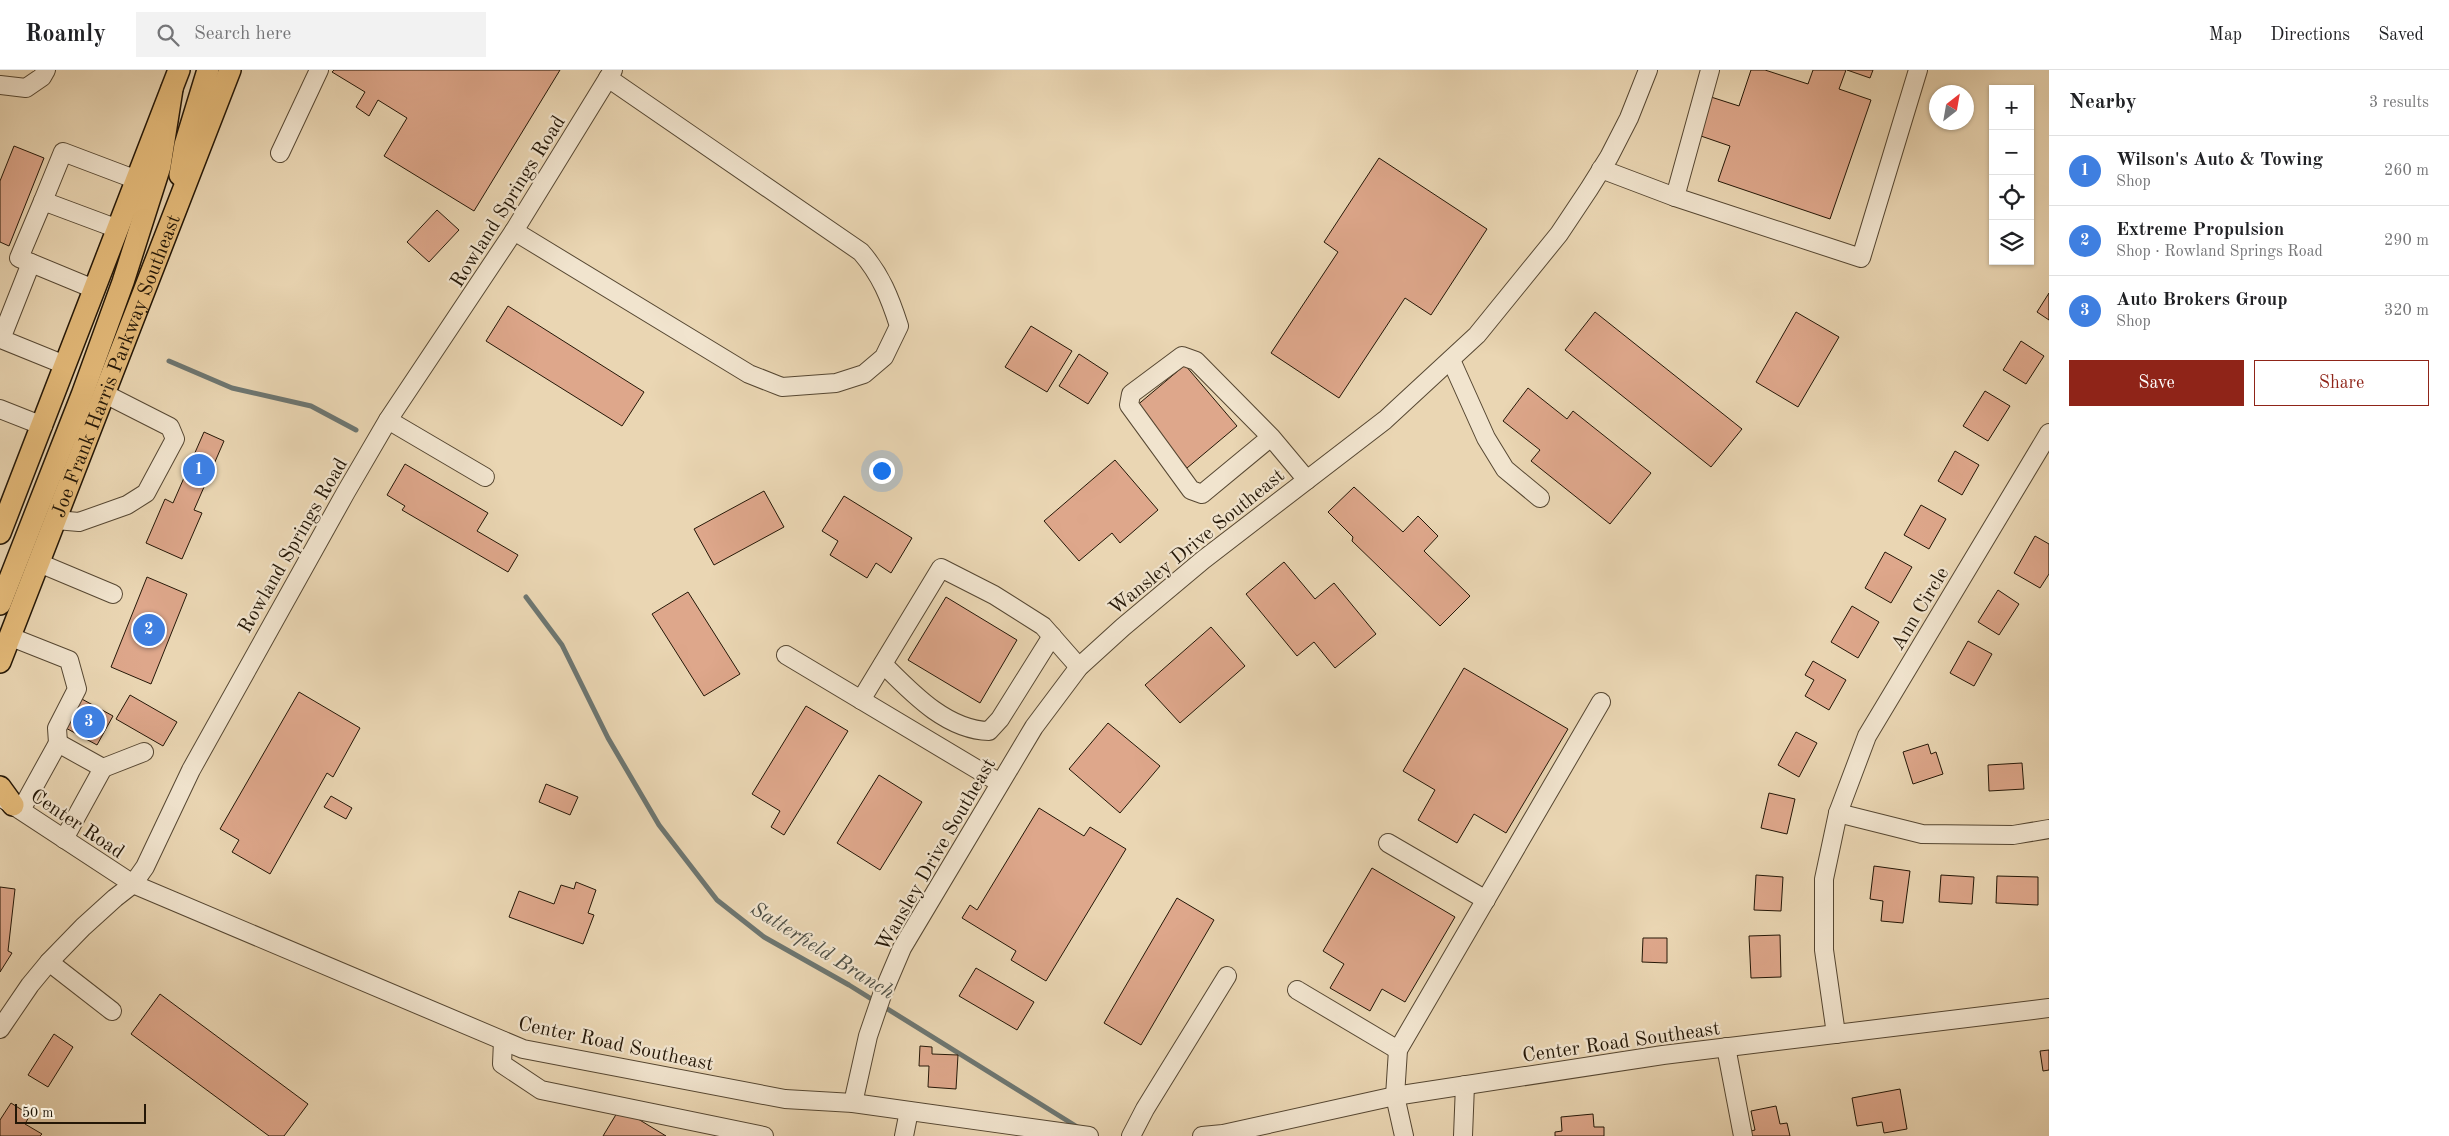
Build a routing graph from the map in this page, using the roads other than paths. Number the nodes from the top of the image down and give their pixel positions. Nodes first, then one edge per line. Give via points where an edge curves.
1 (46, 70) edge
2 (208, 70) edge
3 (230, 70) edge
4 (319, 70) edge
5 (1648, 70) edge
6 (1710, 70) edge
7 (1918, 70) edge
8 (610, 74) edge
9 (176, 79) edge
10 (1, 86) edge
11 (280, 153) dead end
12 (1602, 169) junction
13 (137, 180) junction
14 (1674, 197) junction
15 (43, 200) junction
16 (180, 200) junction
17 (118, 229) junction
18 (514, 231) junction
19 (31, 263) junction
20 (94, 289) junction
21 (1452, 360) junction
22 (65, 365) junction
23 (105, 394) junction
24 (0, 409) edge
25 (388, 420) junction
26 (42, 426) junction
27 (2049, 432) edge
28 (1271, 436) junction
29 (485, 477) dead end
30 (1307, 480) junction
31 (1540, 498) dead end
32 (56, 520) junction
33 (0, 533) edge
34 (39, 563) junction
35 (113, 594) dead end
36 (0, 604) edge
37 (1052, 636) junction
38 (11, 637) junction
39 (786, 655) dead end
40 (0, 662) edge
41 (883, 664) junction
42 (1079, 667) junction
43 (861, 700) junction
44 (1601, 702) dead end
45 (58, 743) junction
46 (144, 752) dead end
47 (103, 768) junction
48 (1000, 783) junction
49 (7, 801) edge
50 (1838, 813) junction
51 (2049, 830) edge
52 (64, 839) junction
53 (1388, 843) dead end
54 (133, 884) junction
55 (1486, 900) junction
56 (49, 962) junction
57 (1227, 976) dead end
58 (1297, 990) dead end
59 (2049, 1008) edge
60 (112, 1011) dead end
61 (0, 1029) edge
62 (1836, 1034) junction
63 (503, 1041) junction
64 (1726, 1047) junction
65 (1398, 1050) junction
66 (1465, 1085) junction
67 (1395, 1096) junction
68 (853, 1103) junction
69 (909, 1111) junction
70 (764, 1136) edge
71 (904, 1136) edge
72 (1089, 1136) edge
73 (1131, 1136) edge
74 (1202, 1136) edge
75 (1404, 1136) edge
76 (1462, 1136) edge
77 (1743, 1136) edge

1 - 10 street via 42,78 26,88
2 - 16 main road via 185,145
3 - 16 main road, Joe Frank Harris Parkway Southeast
4 - 11 street
5 - 12 street, Wansley Drive Southeast
6 - 14 street
7 - 14 street via 1861,258
8 - 18 street, Rowland Springs Road
8 - 18 street via 862,252 876,269 890,298 898,326 884,357 864,374 836,383 782,387 749,374
9 - 13 main road
9 - 36 main road via 160,166 123,282
12 - 14 street
12 - 21 street, Wansley Drive Southeast via 1526,277
13 - 15 street via 63,152
13 - 17 main road
15 - 17 street
15 - 19 street via 19,258
16 - 23 main road, Joe Frank Harris Parkway Southeast
17 - 20 main road
18 - 25 street, Rowland Springs Road
19 - 20 street
19 - 22 street via 1,339
20 - 22 main road
21 - 30 street, Wansley Drive Southeast via 1385,420
21 - 31 street via 1486,438 1505,469
22 - 26 main road
23 - 32 main road, Joe Frank Harris Parkway Southeast
23 - 32 street via 170,427 175,439 146,493 127,505 79,522
24 - 26 street
25 - 29 street
25 - 54 street, Rowland Springs Road via 254,654 191,770 145,867
26 - 33 main road
27 - 50 street, Ann Circle via 1867,736
28 - 28 street via 1196,361 1182,356 1131,394 1129,406 1191,490 1202,494
28 - 30 street
30 - 42 street, Wansley Drive Southeast via 1195,566
32 - 34 main road, Joe Frank Harris Parkway Southeast
34 - 35 street
34 - 38 main road, Joe Frank Harris Parkway Southeast
37 - 41 street via 1044,626 994,595 941,568
37 - 41 street via 1000,719 989,731 974,731 924,705
37 - 42 street
38 - 40 main road, Joe Frank Harris Parkway Southeast
38 - 45 street via 69,660 77,688 57,728
39 - 43 street
41 - 43 street
42 - 48 street, Wansley Drive Southeast via 1034,727
43 - 48 street
44 - 55 street
45 - 47 street
45 - 49 street
46 - 47 street
47 - 52 street
48 - 68 street, Wansley Drive Southeast via 902,948 868,1036
49 - 52 street, Center Road
50 - 51 street via 1922,834 2013,835
50 - 62 street, Ann Circle via 1824,879 1824,950
52 - 54 street, Center Road
53 - 55 street
54 - 56 street, Rowland Springs Road via 83,927
54 - 63 street, Center Road Southeast
55 - 65 street
56 - 60 street
56 - 61 street, Rowland Springs Road
57 - 73 street
58 - 65 street
59 - 62 street, Center Road Southeast
62 - 64 street, Center Road Southeast
63 - 68 street, Center Road Southeast via 523,1049 785,1099
63 - 70 street via 502,1064 541,1090
64 - 66 street, Center Road Southeast
64 - 77 street
65 - 67 street
66 - 67 street, Center Road Southeast
66 - 76 street
67 - 74 street, Center Road Southeast
67 - 75 street
68 - 69 street, Center Road Southeast
69 - 71 street
69 - 72 street, Center Road Southeast

